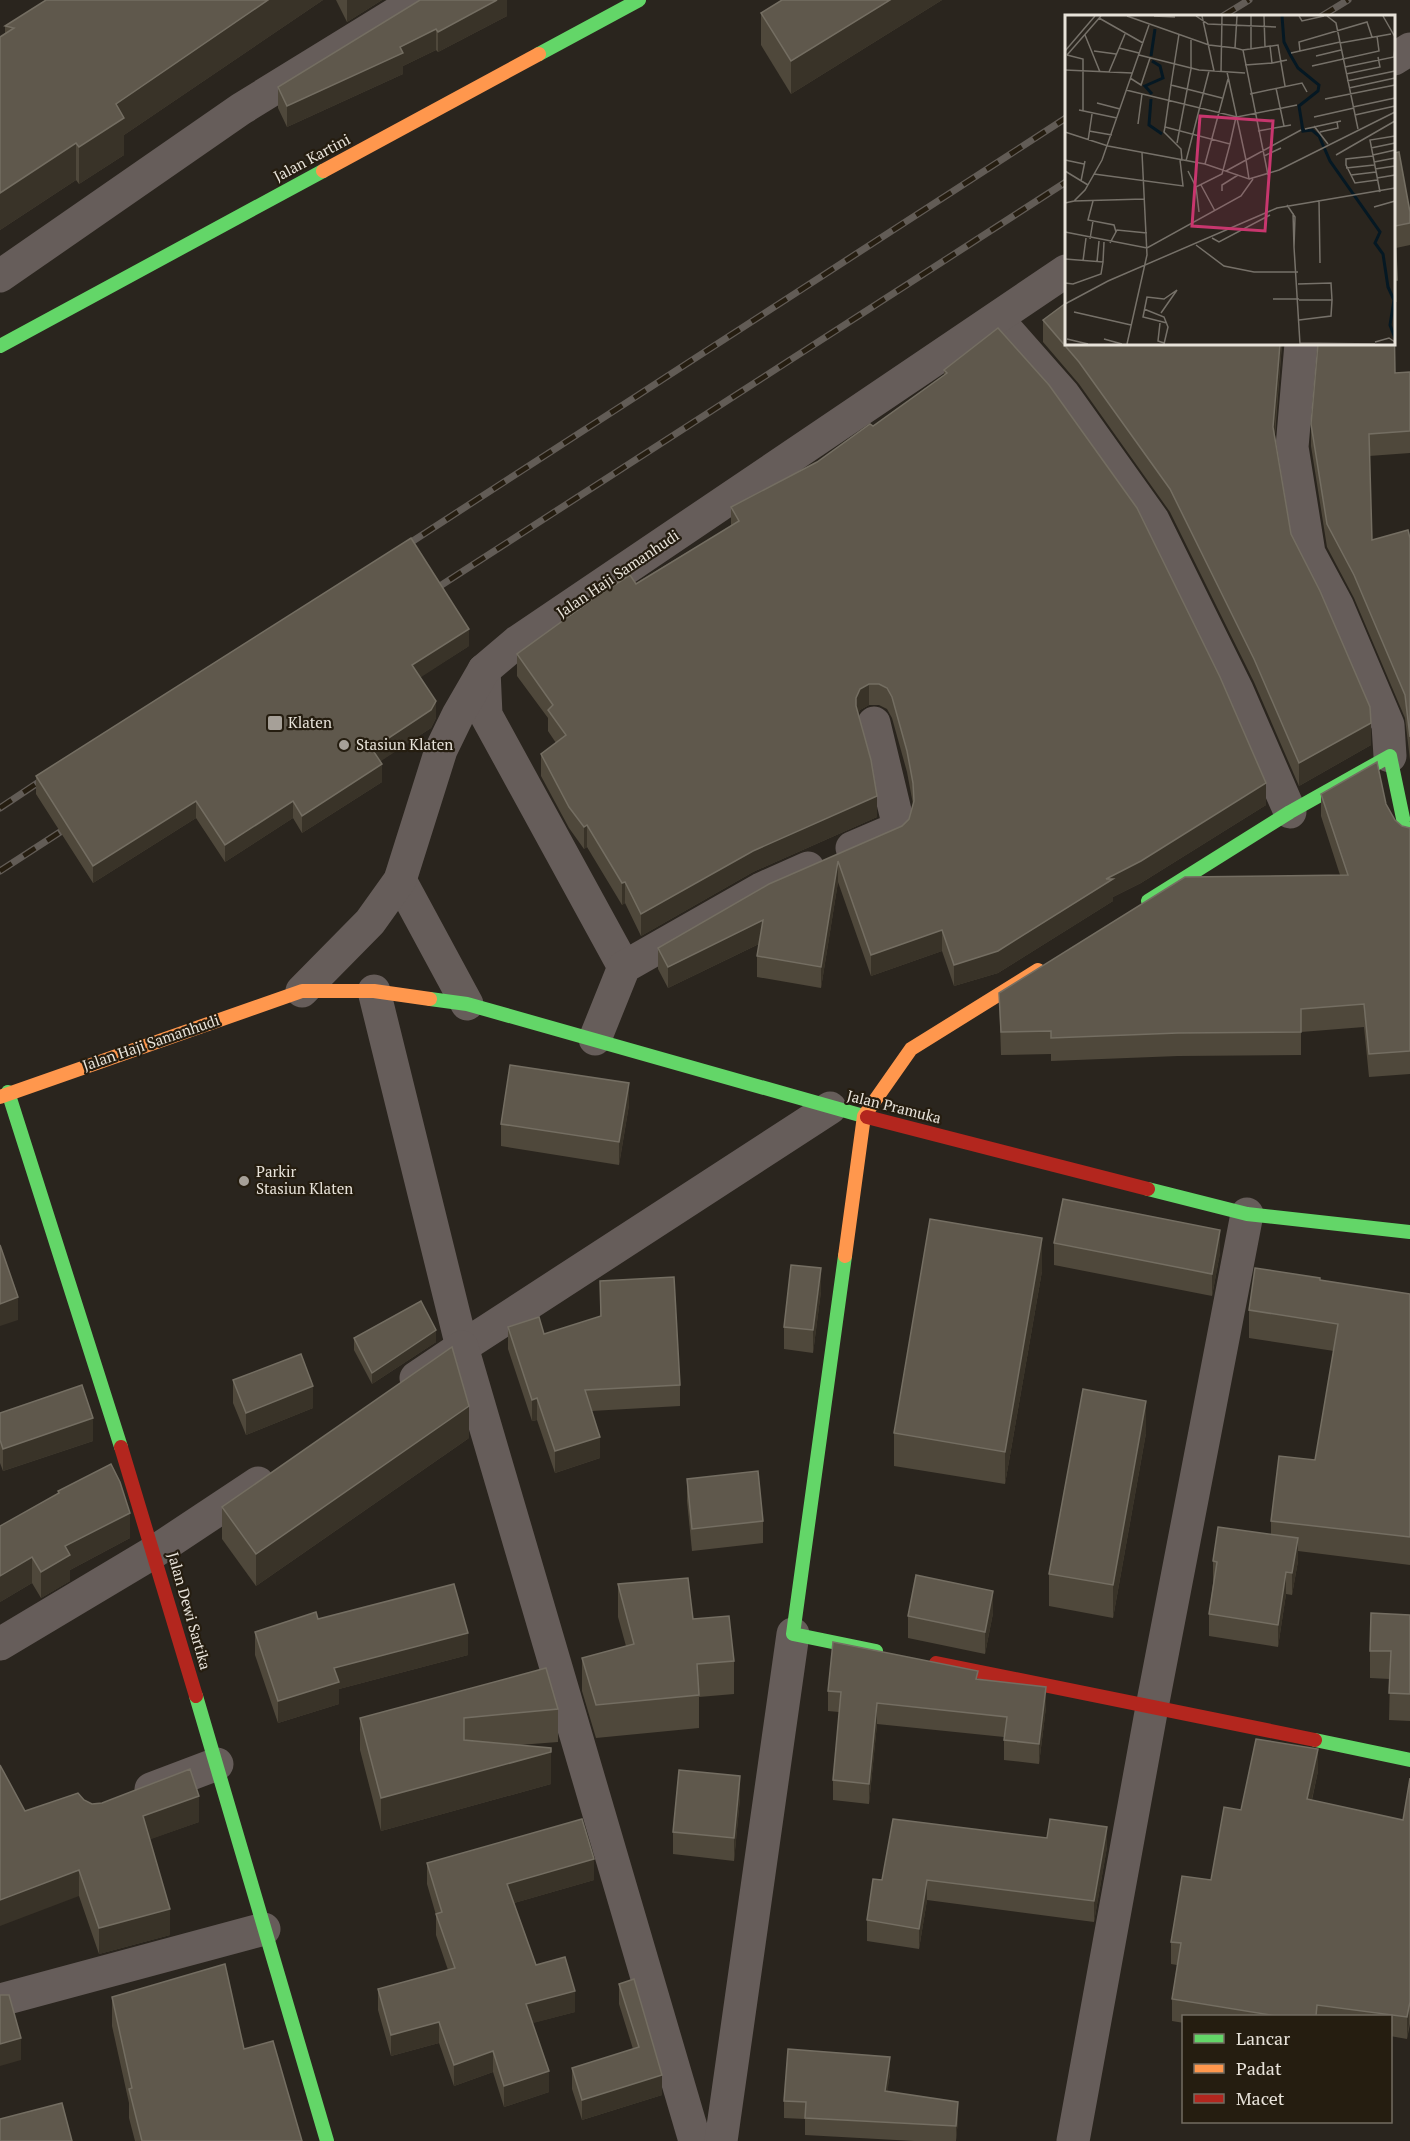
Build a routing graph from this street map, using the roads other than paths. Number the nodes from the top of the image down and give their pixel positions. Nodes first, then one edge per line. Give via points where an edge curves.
1 (418, 0) edge
2 (639, 0) edge
3 (1410, 49) edge
4 (1395, 58) edge
5 (1065, 272) edge
6 (0, 276) edge
7 (997, 320) junction
8 (1301, 345) edge
9 (0, 346) edge
10 (484, 670) junction
11 (874, 723) dead end
12 (1390, 756) junction
13 (1290, 812) junction
14 (1410, 832) edge
15 (400, 880) junction
16 (1140, 906) edge
17 (1050, 962) edge
18 (624, 967) junction
19 (302, 991) junction
20 (374, 991) junction
21 (467, 1004) junction
22 (595, 1039) junction
23 (4, 1095) edge
24 (830, 1108) junction
25 (864, 1116) junction
26 (1247, 1214) junction
27 (1410, 1232) edge
28 (462, 1347) junction
29 (393, 1393) edge
30 (124, 1459) junction
31 (284, 1466) edge
32 (93, 1476) edge
33 (154, 1552) junction
34 (793, 1634) junction
35 (0, 1644) edge
36 (885, 1653) edge
37 (920, 1660) edge
38 (1152, 1707) junction
39 (1410, 1760) edge
40 (217, 1764) junction
41 (128, 1798) edge
42 (264, 1929) junction
43 (0, 2000) edge
44 (327, 2141) edge
45 (695, 2141) edge
46 (721, 2141) edge
47 (1073, 2141) edge

1 - 6 street via 241,109
2 - 9 main road, Jalan Kartini
3 - 4 street
5 - 7 street, Jalan Haji Samanhudi
7 - 10 street, Jalan Haji Samanhudi via 517,642
7 - 13 street via 1064,395 1153,520 1237,690
8 - 12 street via 1292,447 1309,553 1337,605 1388,725
10 - 15 street, Jalan Haji Samanhudi via 441,750
10 - 18 street via 486,715
11 - 18 street via 895,805 894,830 761,888
12 - 13 main road
12 - 14 main road via 1404,823
13 - 16 main road
15 - 19 street, Jalan Haji Samanhudi via 370,922
15 - 21 street
17 - 25 main road via 910,1049
18 - 22 street
19 - 20 main road, Jalan Haji Samanhudi
19 - 23 main road, Jalan Haji Samanhudi
20 - 21 main road, Jalan Pramuka
20 - 28 street
21 - 22 main road, Jalan Pramuka
22 - 24 main road, Jalan Pramuka
23 - 30 main road, Jalan Dewi Sartika
24 - 25 main road, Jalan Pramuka
24 - 28 street
25 - 26 main road, Jalan Pramuka
25 - 34 main road
26 - 27 main road, Jalan Pramuka
26 - 38 street
28 - 29 street
28 - 45 street
30 - 32 street
30 - 33 main road, Jalan Dewi Sartika
31 - 33 street
33 - 35 street
33 - 40 main road, Jalan Dewi Sartika
34 - 36 main road
34 - 46 street
37 - 38 main road
38 - 39 main road
38 - 47 street
40 - 41 street
40 - 42 main road, Jalan Dewi Sartika
42 - 43 street
42 - 44 main road, Jalan Dewi Sartika

